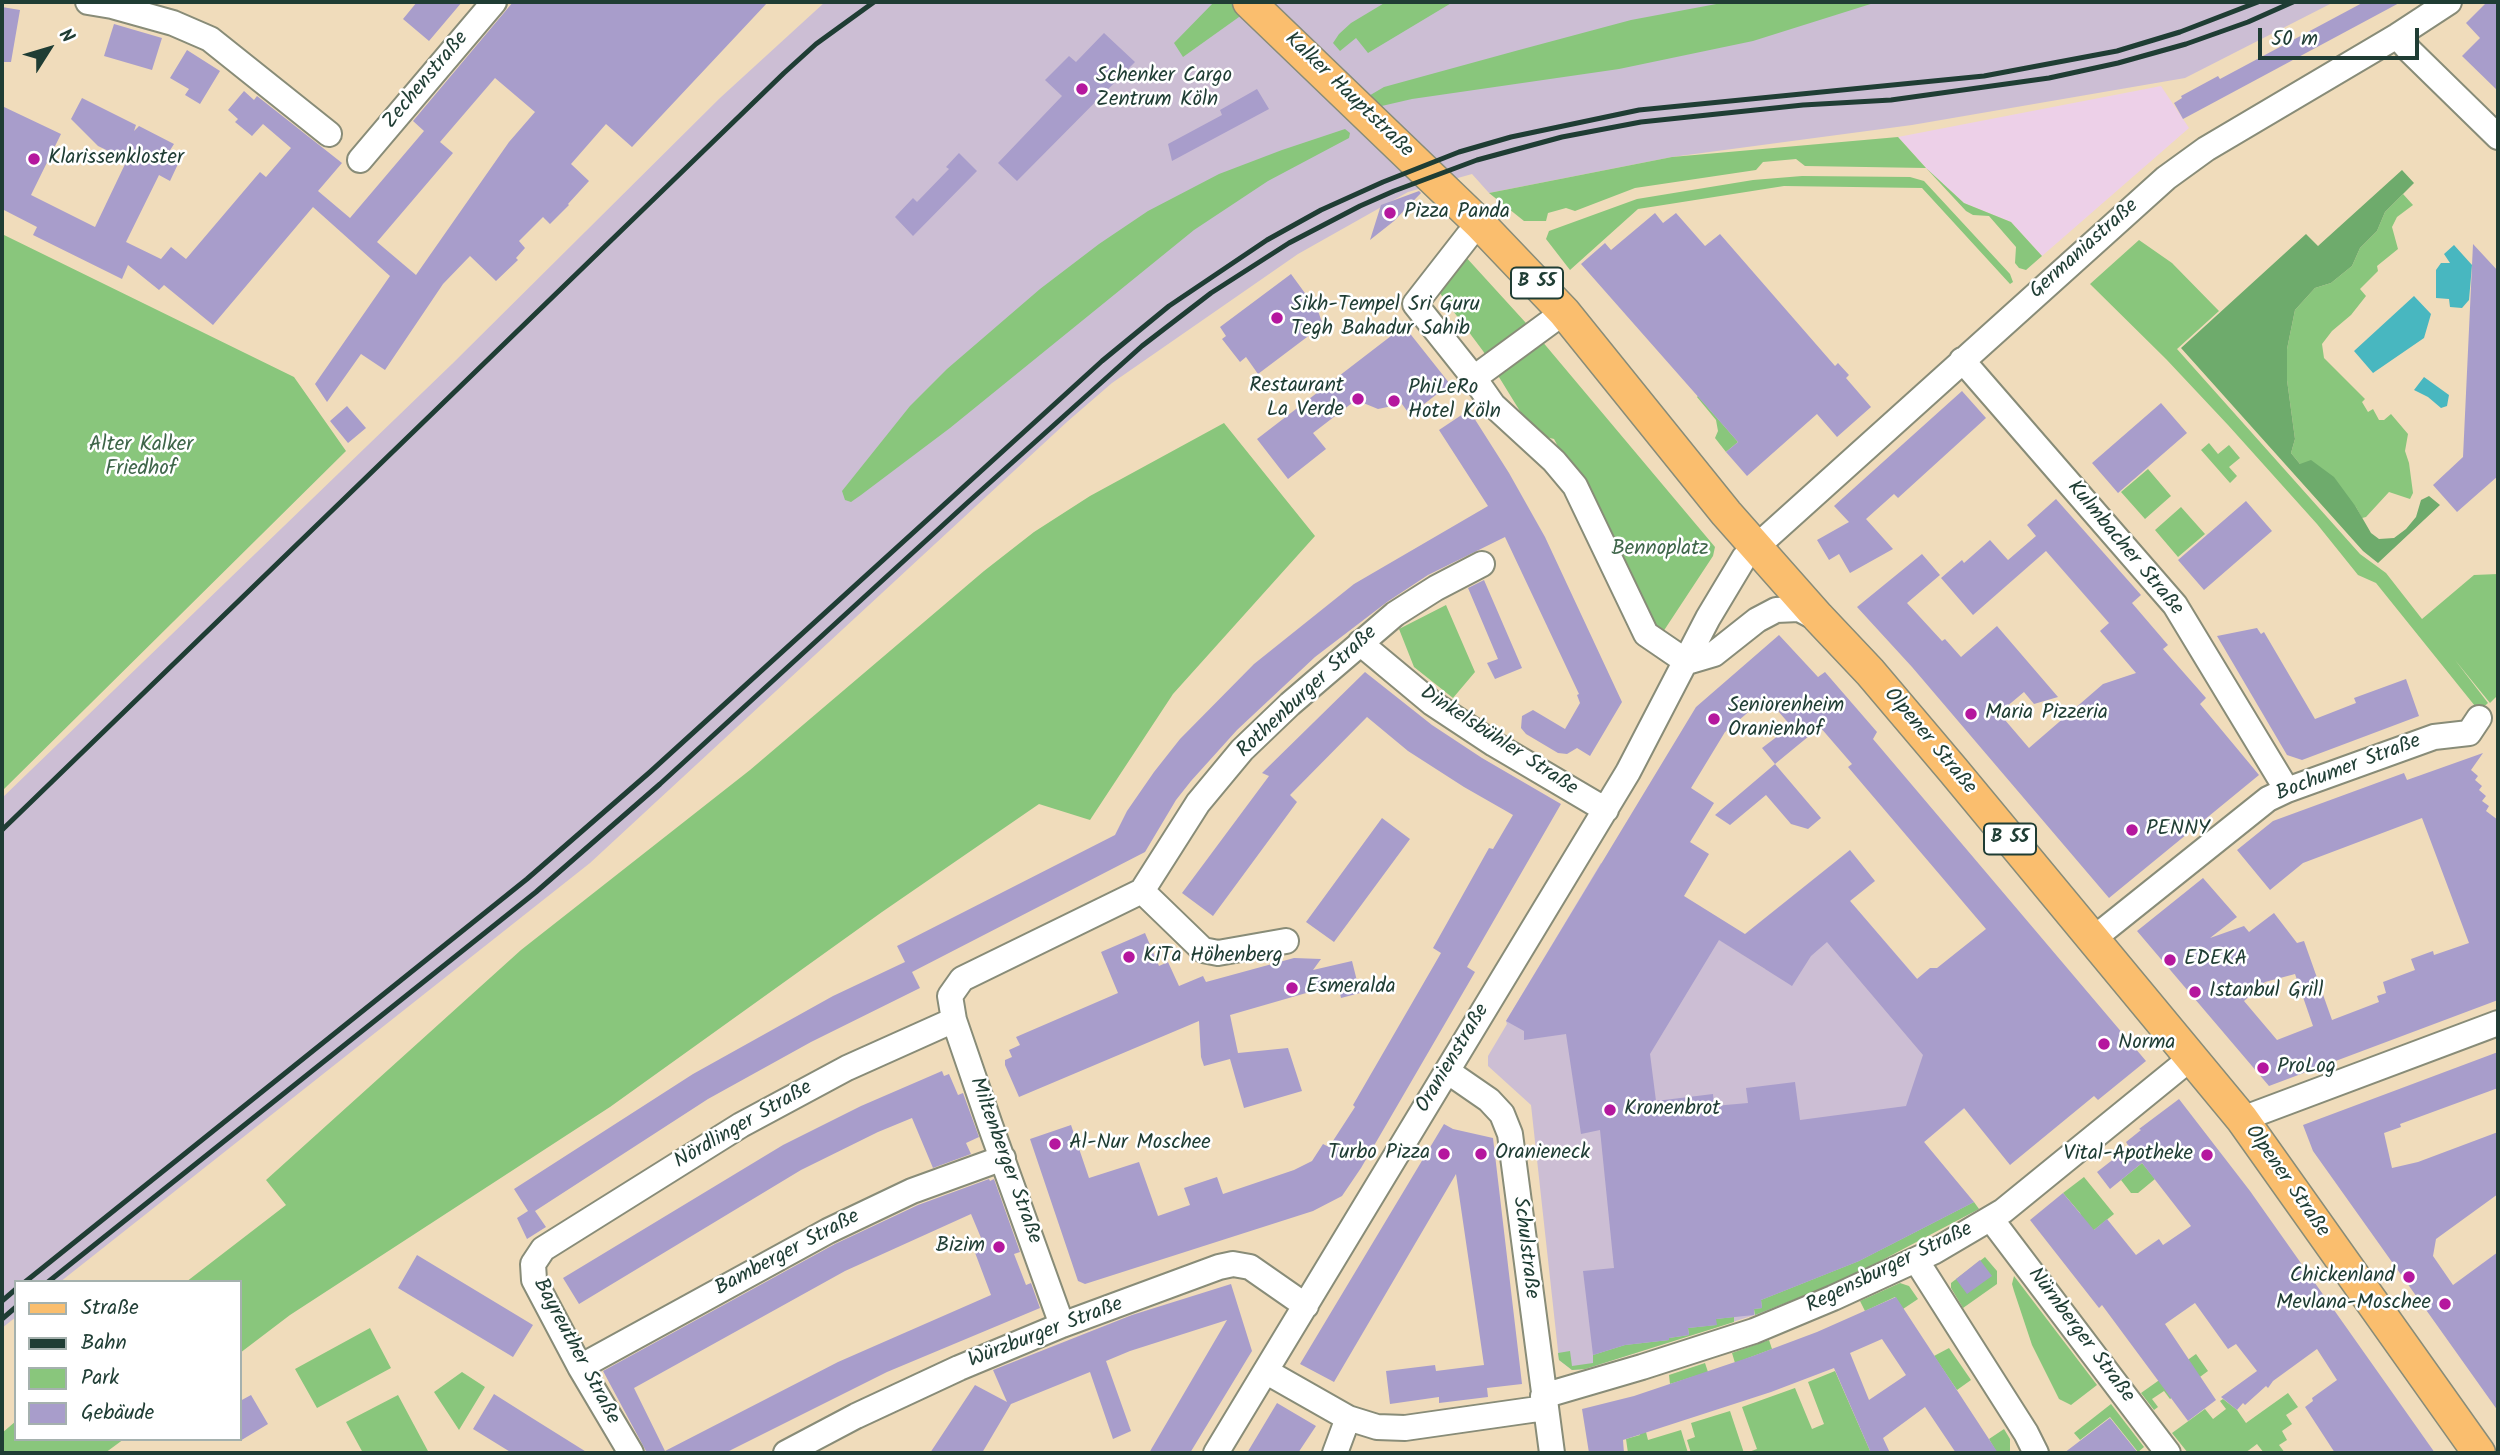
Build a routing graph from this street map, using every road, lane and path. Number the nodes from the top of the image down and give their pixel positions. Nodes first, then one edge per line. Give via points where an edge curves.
1 (88, 2) edge
2 (494, 2) edge
3 (1249, 2) edge
4 (2449, 2) edge
5 (2397, 36) junction
6 (330, 134) dead end
7 (2498, 137) edge
8 (360, 160) dead end
9 (1447, 192) joint
10 (1480, 224) junction
11 (1564, 312) junction
12 (1962, 360) junction
13 (1474, 378) junction
14 (1756, 545) junction
15 (1482, 564) dead end
16 (1825, 625) junction
17 (1360, 643) junction
18 (1687, 662) junction
19 (2479, 718) dead end
20 (2287, 790) junction
21 (1606, 810) junction
22 (1142, 891) junction
23 (2093, 939) junction
24 (1286, 941) dead end
25 (952, 1008) junction
26 (2498, 1023) edge
27 (2191, 1058) junction
28 (1447, 1071) junction
29 (2242, 1119) junction
30 (1003, 1158) junction
31 (1991, 1219) junction
32 (543, 1249) joint
33 (1916, 1260) junction
34 (1306, 1306) junction
35 (1062, 1325) junction
36 (580, 1367) junction
37 (1267, 1372) junction
38 (1544, 1402) junction
39 (1348, 1418) junction
40 (631, 1453) edge
41 (786, 1453) edge
42 (1216, 1453) edge
43 (1335, 1453) edge
44 (1552, 1453) edge
45 (2036, 1453) edge
46 (2168, 1453) edge
47 (2479, 1453) edge

1 - 6 street via 173,23 210,39
2 - 8 street, Zechenstraße
3 - 9 main road, Kalker Hauptstraße / B 55
4 - 5 street, Germaniastraße
5 - 7 street
5 - 12 street, Germaniastraße via 2206,149 2166,178
9 - 10 main road, Olpener Straße / B 55
10 - 11 main road, Olpener Straße / B 55
10 - 13 street via 1415,304
11 - 13 street
11 - 14 main road, Olpener Straße / B 55
12 - 14 street, Germaniastraße
12 - 20 street, Kulmbacher Straße via 2175,605
13 - 18 street via 1493,405 1554,461 1574,486 1646,634
14 - 16 main road, Olpener Straße / B 55
14 - 18 street, Oranienstraße via 1739,564
15 - 17 street, Rothenburger Straße via 1395,614
16 - 18 street via 1804,611 1776,610 1714,654
16 - 23 main road, Olpener Straße / B 55 via 1870,672
17 - 21 street, Dinkelsbühler Straße via 1442,710
17 - 22 street, Rothenburger Straße via 1242,750 1198,803
18 - 21 street, Oranienstraße
19 - 20 street, Bochumer Straße via 2469,733 2434,737
20 - 23 street, Bochumer Straße via 2258,807
21 - 28 street, Oranienstraße
22 - 24 street via 1203,950 1218,953
22 - 25 street via 962,979
23 - 27 main road, Olpener Straße / B 55
25 - 30 street, Miltenberger Straße
25 - 32 street, Nördlinger Straße via 741,1125
26 - 29 street
27 - 29 main road, Olpener Straße / B 55
27 - 31 street, Regensburger Straße
28 - 34 street, Oranienstraße
28 - 38 street, Schulstraße via 1489,1100 1508,1127
29 - 47 main road, Olpener Straße / B 55
30 - 35 street, Miltenberger Straße
30 - 36 street, Bamberger Straße via 912,1191 828,1231
31 - 33 street, Regensburger Straße
31 - 46 street, Nürnberger Straße
32 - 36 street, Bayreuther Straße via 533,1264 534,1280
33 - 38 street, Regensburger Straße via 1754,1331
33 - 45 street
34 - 35 street, Würzburger Straße via 1250,1267 1233,1264
34 - 37 street, Oranienstraße
35 - 41 street, Würzburger Straße via 948,1373
36 - 40 street, Bayreuther Straße
37 - 39 street, Regensburger Straße
37 - 42 street, Oranienstraße
38 - 39 street, Regensburger Straße via 1405,1428 1377,1427
38 - 44 street, Schulstraße
39 - 43 street

